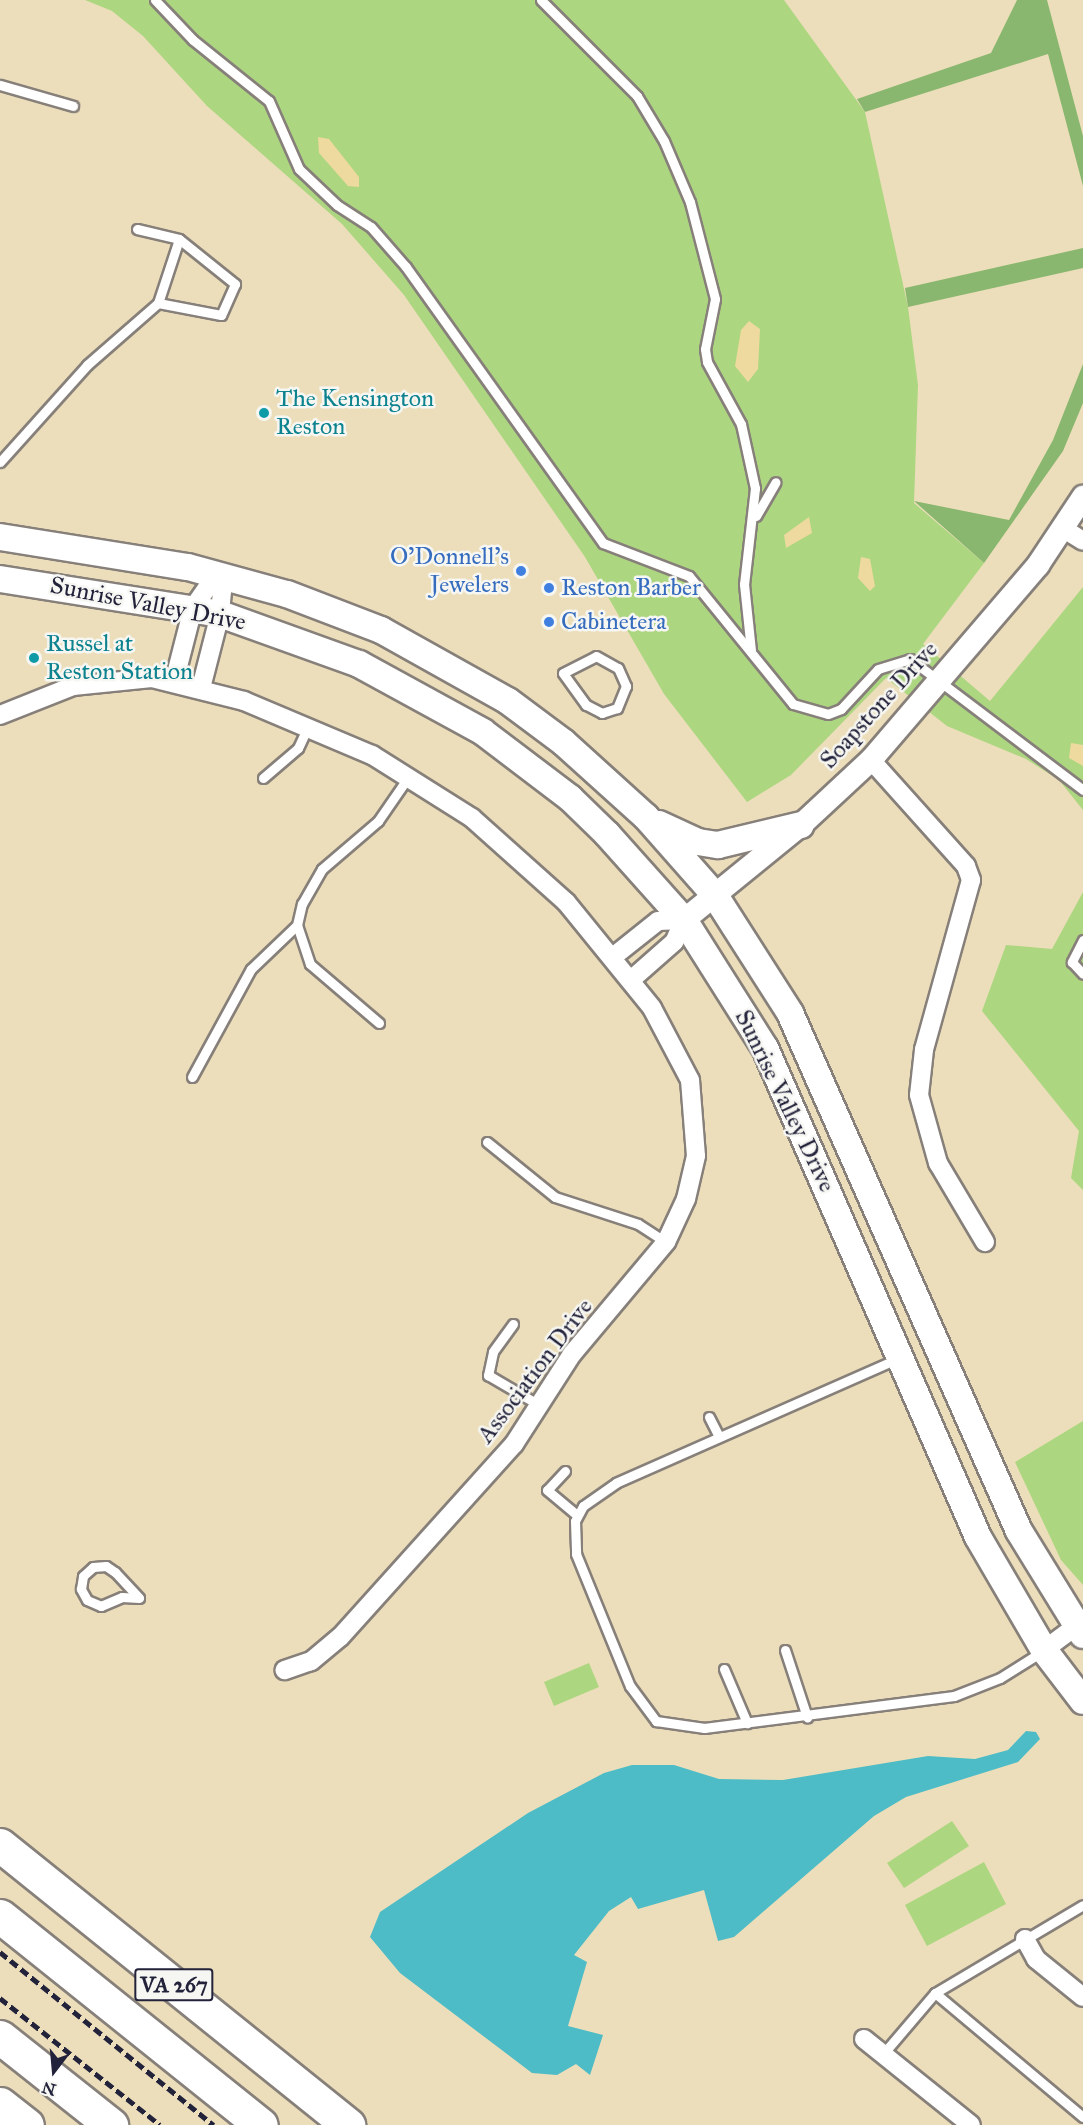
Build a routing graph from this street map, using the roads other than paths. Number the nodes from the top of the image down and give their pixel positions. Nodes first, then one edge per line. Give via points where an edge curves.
1 (155, 0) edge
2 (541, 0) edge
3 (0, 85) edge
4 (73, 106) dead end
5 (138, 229) dead end
6 (179, 239) junction
7 (158, 303) junction
8 (0, 462) edge
9 (776, 482) dead end
10 (1083, 498) edge
11 (756, 516) junction
12 (1064, 529) junction
13 (0, 537) edge
14 (1083, 541) edge
15 (216, 574) junction
16 (0, 579) edge
17 (193, 608) junction
18 (220, 614) junction
19 (751, 651) junction
20 (563, 673) joint
21 (939, 681) junction
22 (174, 682) junction
23 (201, 688) junction
24 (0, 715) edge
25 (309, 726) junction
26 (871, 760) junction
27 (409, 776) junction
28 (263, 778) dead end
29 (1083, 790) edge
30 (646, 817) junction
31 (801, 825) junction
32 (714, 894) junction
33 (684, 920) junction
34 (297, 925) junction
35 (1083, 940) edge
36 (614, 956) junction
37 (1083, 974) edge
38 (632, 979) junction
39 (379, 1023) dead end
40 (192, 1077) dead end
41 (487, 1142) dead end
42 (666, 1242) junction
43 (985, 1242) dead end
44 (513, 1324) dead end
45 (901, 1358) junction
46 (541, 1406) junction
47 (710, 1417) dead end
48 (719, 1437) junction
49 (565, 1471) dead end
50 (577, 1515) junction
51 (139, 1598) joint
52 (1081, 1628) edge
53 (784, 1650) dead end
54 (1044, 1650) junction
55 (724, 1669) dead end
56 (285, 1670) dead end
57 (1083, 1701) edge
58 (807, 1717) junction
59 (747, 1723) junction
60 (0, 1845) edge
61 (1083, 1905) edge
62 (0, 1916) edge
63 (1025, 1939) junction
64 (935, 1993) junction
65 (1083, 1997) edge
66 (0, 2037) edge
67 (864, 2039) dead end
68 (883, 2054) junction
69 (0, 2104) edge
70 (1083, 2117) edge
71 (27, 2125) edge
72 (111, 2125) edge
73 (261, 2125) edge
74 (348, 2125) edge
75 (971, 2125) edge

1 - 19 lane via 193,40 269,102 299,169 337,205 371,227 406,267 591,531 603,543 689,576
2 - 11 lane via 623,78 678,170 716,299 705,348 707,362 741,424
3 - 4 lane
5 - 6 lane
6 - 7 lane
6 - 7 lane via 235,284 221,315
7 - 8 lane via 87,365
9 - 11 lane
10 - 12 street, Soapstone Drive
11 - 19 lane via 744,584
12 - 14 street
12 - 21 street, Soapstone Drive
13 - 15 main road, Sunrise Valley Drive
15 - 17 street
15 - 18 street via 222,591
15 - 30 main road, Sunrise Valley Drive via 344,615 459,670 563,742
16 - 17 main road, Sunrise Valley Drive
17 - 18 main road, Sunrise Valley Drive
17 - 22 street
18 - 23 street
18 - 33 main road, Sunrise Valley Drive via 359,664 483,732 570,798
19 - 21 lane via 777,692 793,704 828,714 894,660 916,662
20 - 20 lane via 594,711 609,711 622,702 624,678 603,656
21 - 26 street, Soapstone Drive
21 - 29 lane
22 - 23 street, Association Drive
22 - 24 street, Association Drive via 107,680 73,686
23 - 25 street, Association Drive
25 - 27 street, Association Drive
25 - 28 lane via 298,748
26 - 31 street, Soapstone Drive
26 - 43 street via 966,866 971,880 924,1050 919,1095 931,1148
27 - 34 lane via 378,821 322,869 302,904
27 - 36 street, Association Drive via 512,851
30 - 31 main road via 698,843 718,845
30 - 32 main road, Sunrise Valley Drive
31 - 32 street, Soapstone Drive
32 - 33 street, Soapstone Drive
32 - 52 main road, Sunrise Valley Drive via 808,1047 1011,1513
33 - 36 street via 658,921
33 - 38 street via 674,942
33 - 45 main road, Sunrise Valley Drive via 765,1048
34 - 39 lane via 310,964
34 - 40 lane via 251,969
35 - 37 lane via 1072,962
36 - 38 street, Association Drive
38 - 42 street, Association Drive via 679,1053 696,1112 690,1184
41 - 42 lane via 555,1197 638,1224
42 - 46 street, Association Drive via 572,1354
44 - 46 lane via 493,1352 488,1375
45 - 48 lane
45 - 54 main road, Sunrise Valley Drive via 985,1552
46 - 56 street, Association Drive via 514,1444 340,1637 311,1661
47 - 48 lane
48 - 50 lane via 615,1483
49 - 50 lane via 547,1490
50 - 59 lane via 575,1547 583,1576 647,1713 682,1728
51 - 51 lane via 106,1566 91,1568 82,1578 83,1595 95,1605
52 - 54 street
53 - 58 lane
54 - 57 main road, Sunrise Valley Drive
54 - 58 lane via 967,1693
55 - 59 lane
58 - 59 lane
60 - 74 highway, VA 267
61 - 63 lane
62 - 73 highway
63 - 64 lane
63 - 65 street via 1036,1959
64 - 68 lane
64 - 70 lane
66 - 72 highway
67 - 68 street
68 - 75 street
69 - 71 highway

